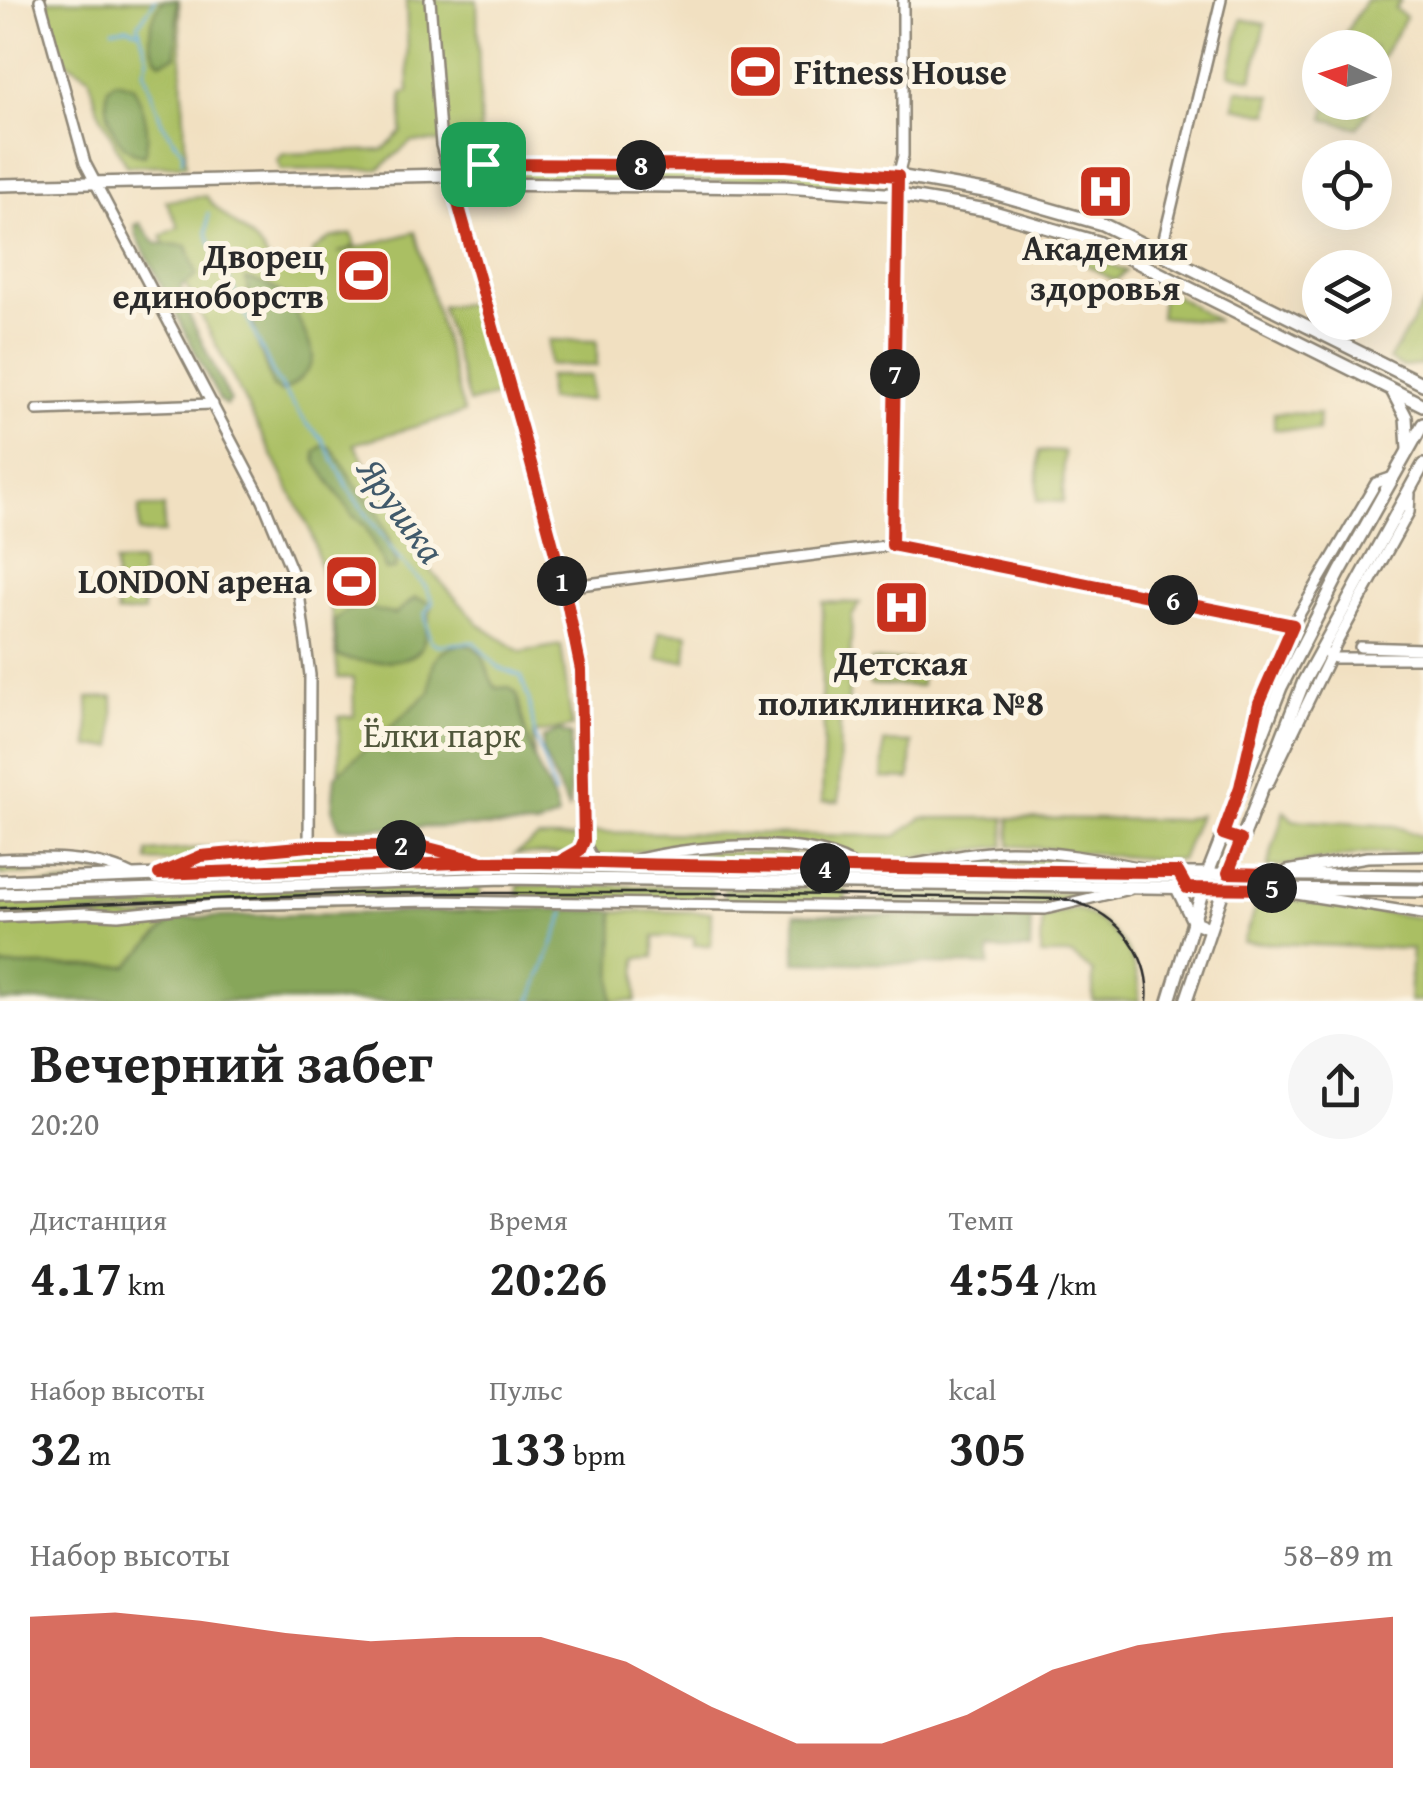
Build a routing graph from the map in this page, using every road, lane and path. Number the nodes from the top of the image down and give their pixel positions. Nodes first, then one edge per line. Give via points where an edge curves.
1 (40, 0) edge
2 (430, 0) edge
3 (903, 0) edge
4 (1221, 0) edge
5 (85, 163) junction
6 (450, 175) junction
7 (898, 176) junction
8 (98, 182) junction
9 (67, 184) junction
10 (0, 185) edge
11 (898, 194) junction
12 (1160, 251) junction
13 (1423, 371) edge
14 (1402, 374) junction
15 (1423, 384) edge
16 (1390, 388) junction
17 (214, 404) junction
18 (1423, 405) edge
19 (37, 410) dead end
20 (1423, 424) edge
21 (1415, 446) edge
22 (1422, 468) edge
23 (1395, 476) junction
24 (1410, 489) junction
25 (892, 545) junction
26 (564, 587) junction
27 (1293, 625) junction
28 (1423, 649) edge
29 (1363, 651) junction
30 (1328, 654) junction
31 (1423, 658) edge
32 (1240, 787) junction
33 (1255, 802) junction
34 (1223, 834) junction
35 (1241, 840) junction
36 (584, 841) junction
37 (309, 846) junction
38 (1423, 856) edge
39 (0, 859) edge
40 (483, 862) junction
41 (559, 862) junction
42 (576, 863) junction
43 (604, 864) junction
44 (619, 864) junction
45 (718, 866) junction
46 (860, 869) junction
47 (887, 870) junction
48 (1171, 872) junction
49 (1208, 873) junction
50 (1228, 873) junction
51 (159, 874) junction
52 (1272, 874) junction
53 (132, 875) junction
54 (1423, 876) edge
55 (576, 879) junction
56 (718, 880) junction
57 (0, 881) edge
58 (1076, 886) junction
59 (1137, 887) junction
60 (1176, 888) junction
61 (1203, 888) junction
62 (1223, 888) junction
63 (1272, 889) junction
64 (1423, 891) edge
65 (0, 894) edge
66 (1094, 900) junction
67 (716, 904) junction
68 (1198, 905) junction
69 (1423, 914) edge
70 (0, 917) edge
71 (1193, 921) junction
72 (1209, 927) junction
73 (1168, 1000) edge
74 (1186, 1001) edge

1 - 5 street
2 - 6 street via 441,144
3 - 7 street
4 - 12 street
5 - 8 street
5 - 9 street
6 - 7 main road via 497,164 786,166
6 - 8 main road
6 - 11 main road via 506,185
6 - 26 street
7 - 11 main road
7 - 12 main road via 1032,203
8 - 9 main road
8 - 17 street
9 - 10 main road
11 - 16 main road via 987,210 1097,242
11 - 25 street
12 - 14 main road
13 - 14 main road
14 - 15 main road
16 - 18 main road
16 - 21 main road
17 - 19 street
17 - 37 street via 298,586 310,675
20 - 21 main road
21 - 23 main road
22 - 24 main road
23 - 27 street via 1376,483
23 - 32 main road via 1287,674
24 - 30 street via 1409,512
24 - 33 main road via 1304,681
25 - 26 street
25 - 27 street
26 - 36 street via 581,670
27 - 32 street via 1254,718
28 - 29 street
29 - 30 street
29 - 31 street
30 - 33 street
32 - 34 main road
33 - 35 main road
34 - 35 main road
34 - 49 main road
35 - 50 main road
36 - 41 street via 573,858
36 - 43 street
37 - 40 street via 421,846
37 - 51 street via 201,856
38 - 52 street via 1368,857
39 - 53 street via 115,867
40 - 41 main road
40 - 51 main road
41 - 42 main road
42 - 43 main road
42 - 55 main road
43 - 44 main road
44 - 45 main road
44 - 46 street via 667,851 781,846
45 - 46 main road
45 - 56 main road
46 - 47 main road
47 - 48 main road
47 - 48 street via 1008,851
48 - 49 main road
48 - 60 main road
48 - 60 main road
49 - 50 main road
49 - 61 main road
50 - 52 main road
50 - 62 main road
51 - 53 main road
52 - 54 main road
52 - 63 main road
53 - 57 main road
55 - 56 main road
55 - 65 main road
56 - 58 main road
56 - 67 street
58 - 59 main road
58 - 66 street
59 - 60 main road
59 - 66 street
60 - 61 main road
60 - 68 main road
60 - 71 main road
61 - 62 main road
61 - 68 main road
62 - 63 main road
62 - 72 main road
63 - 64 main road
63 - 69 street
66 - 67 street via 1045,910
67 - 70 street via 412,902
68 - 71 main road
68 - 72 main road
71 - 72 main road
71 - 73 main road
72 - 74 main road

